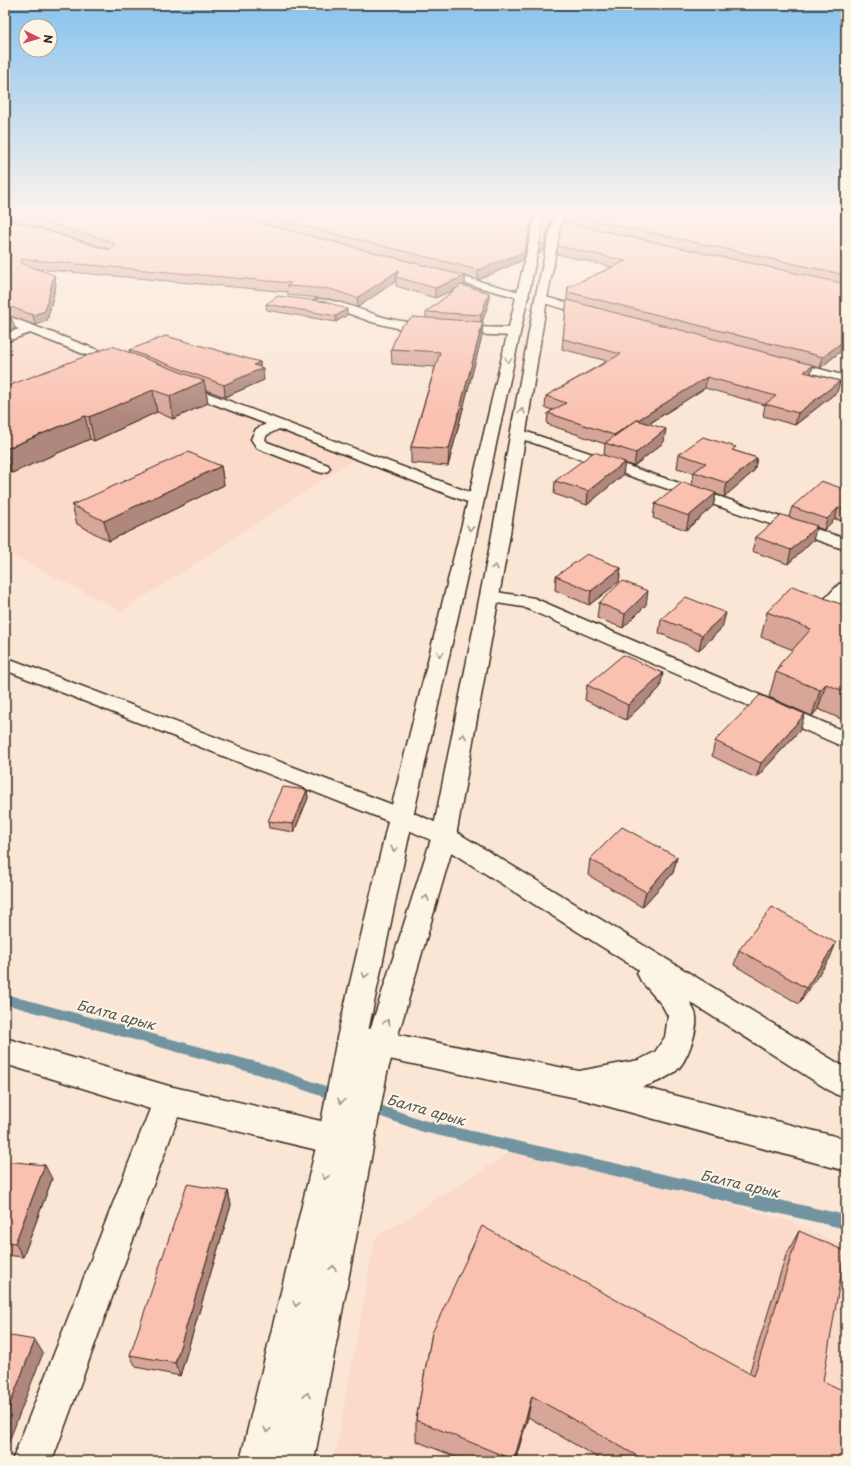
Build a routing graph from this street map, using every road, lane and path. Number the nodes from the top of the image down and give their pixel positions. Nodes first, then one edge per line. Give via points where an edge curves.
1 (468, 281) edge
2 (526, 281) edge
3 (545, 281) edge
4 (523, 296) junction
5 (541, 299) junction
6 (307, 301) edge
7 (610, 317) edge
8 (5, 319) edge
9 (30, 329) junction
10 (514, 332) junction
11 (5, 338) edge
12 (770, 360) edge
13 (132, 368) edge
14 (846, 380) edge
15 (169, 382) edge
16 (278, 424) junction
17 (518, 433) junction
18 (322, 468) dead end
19 (476, 500) junction
20 (846, 545) edge
21 (846, 588) edge
22 (490, 597) junction
23 (818, 616) edge
24 (5, 663) edge
25 (846, 741) edge
26 (401, 816) junction
27 (444, 836) junction
28 (634, 954) junction
29 (5, 1051) edge
30 (363, 1055) junction
31 (576, 1084) junction
32 (846, 1084) edge
33 (169, 1100) junction
34 (347, 1138) junction
35 (846, 1155) edge
36 (32, 1461) edge
37 (260, 1461) edge
38 (294, 1461) edge

1 - 4 main road
2 - 4 main road
3 - 5 main road
4 - 10 main road
5 - 7 main road
17 -> 5 main road
6 - 10 main road via 330,303 400,325 446,330
8 - 9 main road
9 - 11 main road
9 - 13 main road
10 -> 19 main road
12 - 14 main road
15 - 16 main road
16 - 18 main road via 261,432 258,439 262,445
16 - 19 main road
17 - 20 main road
22 -> 17 main road
19 -> 26 main road
21 - 23 main road
22 - 25 main road via 527,602
27 -> 22 main road
24 - 26 main road
26 - 27 main road
26 -> 30 main road
27 - 28 main road
30 -> 27 main road via 413,942
28 - 31 main road via 673,997 682,1016 679,1040 666,1061 643,1073
28 - 32 main road
29 - 33 main road
30 - 31 main road
30 - 34 main road
31 - 35 main road
33 - 34 main road
33 - 36 main road
34 -> 37 main road
38 -> 34 main road

